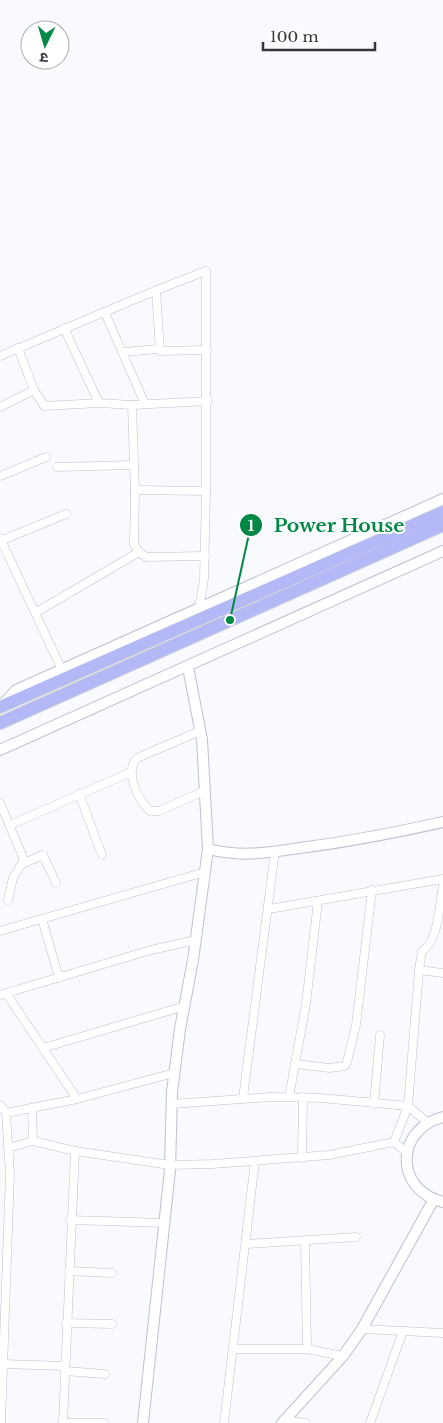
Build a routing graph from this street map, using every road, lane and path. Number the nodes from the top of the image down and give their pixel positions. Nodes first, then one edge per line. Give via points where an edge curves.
1 (156, 290) junction
2 (105, 313) junction
3 (64, 328) junction
4 (18, 348) junction
5 (158, 349) junction
6 (207, 350) junction
7 (123, 352) junction
8 (0, 356) edge
9 (34, 390) junction
10 (208, 400) junction
11 (99, 403) junction
12 (145, 404) junction
13 (132, 405) junction
14 (0, 407) edge
15 (46, 457) dead end
16 (133, 464) junction
17 (57, 467) dead end
18 (0, 476) edge
19 (135, 490) junction
20 (206, 491) junction
21 (443, 499) edge
22 (443, 512) edge
23 (66, 514) dead end
24 (443, 525) edge
25 (0, 540) edge
26 (443, 551) edge
27 (139, 552) junction
28 (205, 556) junction
29 (199, 608) junction
30 (35, 612) junction
31 (188, 667) junction
32 (62, 670) junction
33 (0, 707) edge
34 (0, 723) edge
35 (200, 730) junction
36 (0, 750) edge
37 (130, 772) junction
38 (204, 790) junction
39 (78, 794) junction
40 (0, 803) edge
41 (2, 814) edge
42 (443, 822) edge
43 (10, 825) junction
44 (208, 849) junction
45 (276, 851) junction
46 (102, 855) dead end
47 (22, 864) junction
48 (205, 872) junction
49 (443, 879) edge
50 (56, 883) dead end
51 (443, 886) edge
52 (372, 890) junction
53 (8, 900) dead end
54 (318, 901) junction
55 (269, 909) junction
56 (42, 919) junction
57 (0, 931) edge
58 (196, 940) junction
59 (419, 970) junction
60 (443, 973) edge
61 (59, 978) junction
62 (3, 994) edge
63 (184, 1006) junction
64 (380, 1035) dead end
65 (43, 1048) junction
66 (296, 1064) junction
67 (174, 1074) junction
68 (289, 1097) junction
69 (304, 1097) junction
70 (243, 1098) junction
71 (76, 1099) junction
72 (0, 1104) edge
73 (172, 1104) junction
74 (374, 1104) junction
75 (408, 1106) junction
76 (32, 1108) junction
77 (6, 1113) junction
78 (443, 1116) edge
79 (426, 1122) junction
80 (33, 1140) junction
81 (394, 1142) junction
82 (8, 1148) junction
83 (74, 1151) junction
84 (406, 1152) junction
85 (302, 1158) junction
86 (255, 1161) junction
87 (170, 1165) junction
88 (438, 1200) edge
89 (70, 1220) junction
90 (165, 1223) junction
91 (356, 1237) dead end
92 (305, 1241) junction
93 (247, 1244) junction
94 (69, 1271) junction
95 (112, 1273) dead end
96 (66, 1324) junction
97 (112, 1324) dead end
98 (362, 1330) junction
99 (403, 1331) junction
100 (443, 1333) edge
101 (234, 1349) junction
102 (307, 1349) junction
103 (343, 1356) junction
104 (3, 1364) junction
105 (65, 1369) junction
106 (105, 1374) dead end
107 (283, 1422) edge
108 (1, 1423) edge
109 (63, 1423) edge
110 (104, 1423) edge
111 (143, 1423) edge
112 (224, 1423) edge
113 (306, 1423) edge
114 (370, 1423) edge

1 - 2 street
1 - 5 street
1 - 6 street via 206,271
2 - 3 street
2 - 7 street
3 - 4 street
3 - 11 street
4 - 8 street
4 - 9 street
5 - 6 street
5 - 7 street
6 - 10 street
7 - 12 street
9 - 11 street via 44,406
9 - 14 street
10 - 12 street
10 - 20 street via 204,409
11 - 13 street
12 - 13 street
13 - 16 street
15 - 18 street
16 - 17 street
16 - 19 street
19 - 20 street
19 - 27 street via 134,544
20 - 28 street
21 - 29 street
22 - 33 highway
23 - 25 street
24 - 34 highway
25 - 30 street
26 - 31 street
27 - 28 street via 146,557
27 - 30 street
28 - 29 street
29 - 32 street
30 - 32 street
31 - 35 street
31 - 36 street
32 - 33 street via 16,690
35 - 37 street via 137,758
35 - 38 street
37 - 38 street via 143,805 150,812
37 - 39 street
38 - 44 street
39 - 43 street
39 - 46 street
40 - 41 street
41 - 43 street
42 - 45 street via 369,839
43 - 47 street via 22,852
44 - 45 street via 252,855
44 - 48 street
45 - 55 street
47 - 50 street via 43,855
47 - 53 street via 12,878
48 - 56 street
48 - 58 street
49 - 52 street
51 - 59 street via 433,937 429,947 422,951
52 - 54 street
52 - 66 street via 356,1025 347,1062 345,1066 330,1068
54 - 55 street
54 - 66 street via 308,996
55 - 70 street
56 - 57 street
56 - 61 street
58 - 61 street
58 - 63 street
59 - 60 street
59 - 75 street
61 - 62 street
62 - 65 street
63 - 65 street
63 - 67 street
64 - 74 street
65 - 71 street
66 - 68 street
67 - 71 street
67 - 73 street
68 - 69 street
68 - 70 street
69 - 74 street
69 - 85 street
70 - 73 street
71 - 76 street
72 - 77 street
73 - 87 street
74 - 75 street
75 - 79 street
75 - 81 street
76 - 77 street
76 - 80 street
77 - 82 street
78 - 79 street
79 - 84 street via 413,1135
80 - 82 street
80 - 83 street
81 - 84 street
81 - 85 street
82 - 104 street via 10,1173
83 - 87 street
83 - 89 street
84 - 88 street via 407,1170 415,1186
85 - 86 street
86 - 87 street
86 - 93 street
87 - 90 street
88 - 98 street
89 - 90 street
89 - 94 street
90 - 111 street
91 - 92 street
92 - 93 street
92 - 102 street
93 - 101 street
94 - 95 street
94 - 96 street
96 - 97 street
96 - 105 street
98 - 99 street
98 - 103 street
99 - 100 street
99 - 114 street
101 - 102 street
101 - 112 street
102 - 103 street
103 - 107 street
104 - 105 street
104 - 108 street
105 - 106 street
105 - 109 street
107 - 113 street
109 - 110 street

